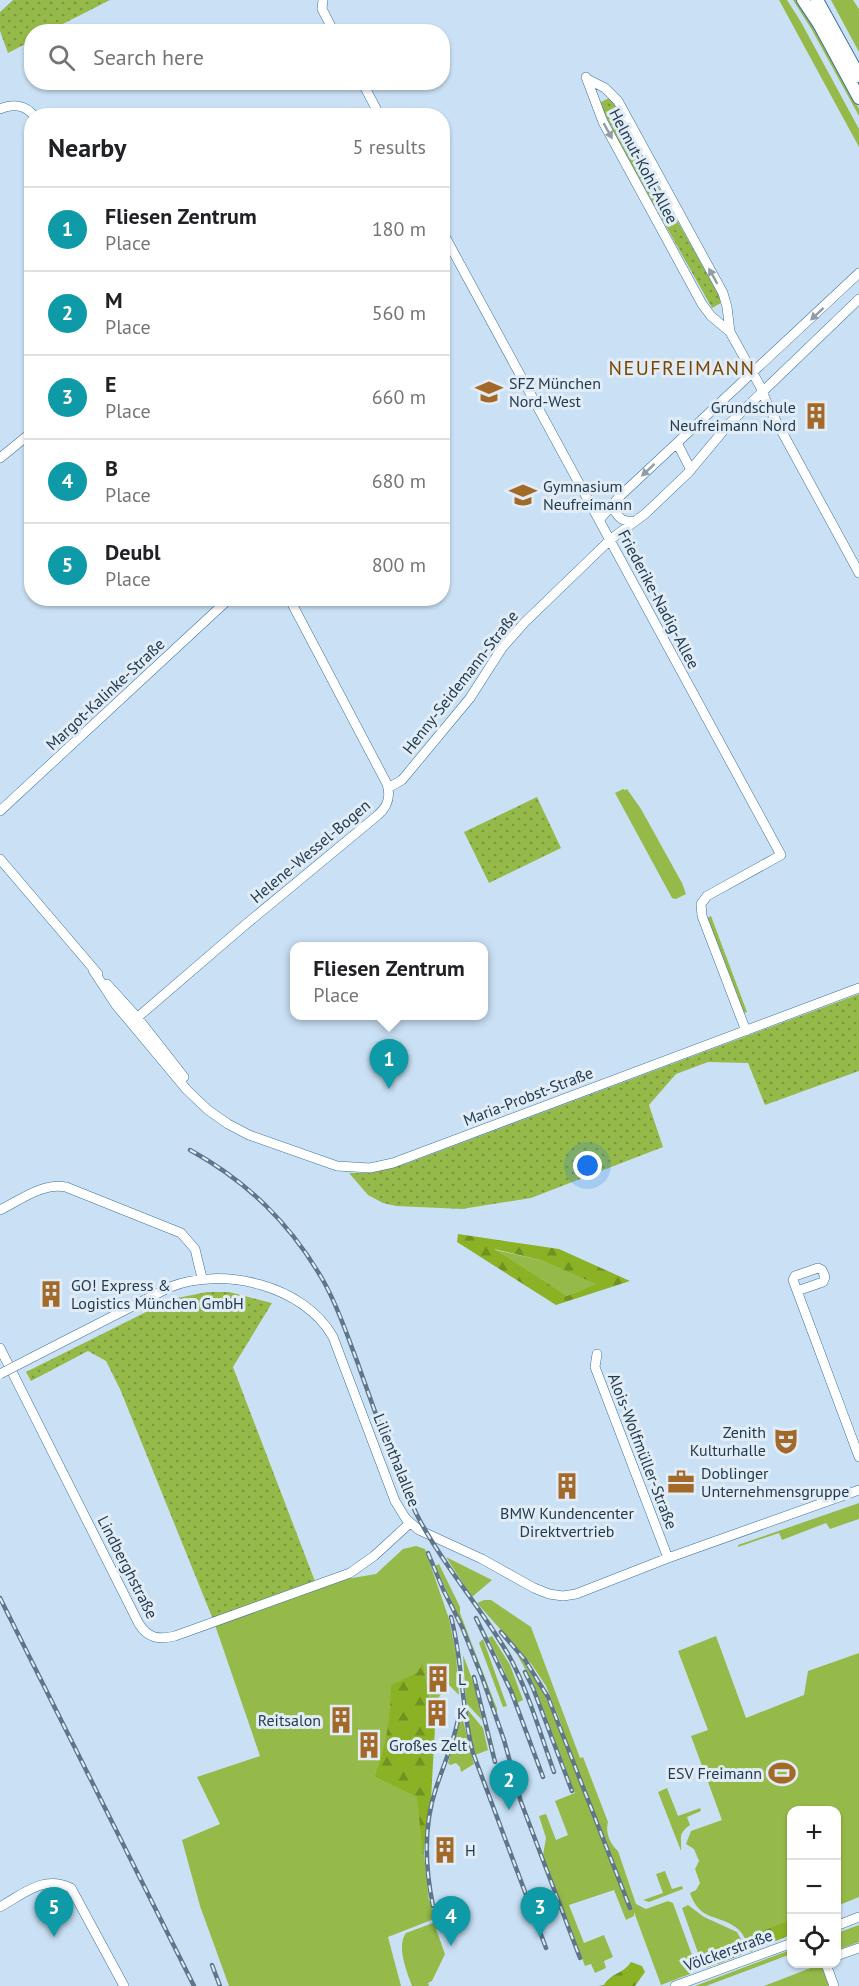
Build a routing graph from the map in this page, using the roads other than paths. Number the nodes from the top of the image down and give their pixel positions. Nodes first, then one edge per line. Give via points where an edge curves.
1 (323, 0) edge
2 (803, 0) edge
3 (817, 0) edge
4 (330, 24) edge
5 (859, 76) edge
6 (366, 90) edge
7 (859, 99) edge
8 (25, 108) edge
9 (376, 108) edge
10 (0, 109) edge
11 (450, 246) edge
12 (859, 273) edge
13 (859, 299) edge
14 (730, 332) junction
15 (753, 373) junction
16 (762, 392) junction
17 (24, 438) edge
18 (677, 443) junction
19 (0, 458) edge
20 (691, 470) junction
21 (616, 501) junction
22 (600, 519) junction
23 (635, 521) junction
24 (611, 539) junction
25 (859, 573) edge
26 (221, 606) edge
27 (293, 606) edge
28 (388, 788) junction
29 (0, 811) edge
30 (0, 859) edge
31 (859, 988) edge
32 (134, 1020) junction
33 (746, 1031) junction
34 (0, 1210) edge
35 (202, 1278) junction
36 (797, 1292) junction
37 (0, 1348) edge
38 (597, 1354) dead end
39 (0, 1374) edge
40 (859, 1457) edge
41 (859, 1490) edge
42 (410, 1523) junction
43 (668, 1558) junction
44 (0, 1907) edge
45 (859, 1917) edge
46 (841, 1924) edge
47 (787, 1944) edge
48 (859, 1948) edge
49 (841, 1955) edge
50 (827, 1968) edge
51 (124, 1986) edge
52 (675, 1986) edge
53 (834, 1986) edge

1 - 4 street via 322,9
2 - 7 main road
3 - 5 main road
6 - 9 street
8 - 10 street
11 - 22 street, Friederike-Nadig-Allee
12 -> 15 street
13 - 16 street, Henny-Seidemann-Straße
14 -> 14 street, Helmut-Kohl-Allee via 723,293 618,100 586,77 603,122 702,304
14 - 15 street, Helmut-Kohl-Allee
15 - 16 street, Helmut-Kohl-Allee
15 - 18 street
16 - 20 street, Henny-Seidemann-Straße
16 - 25 street, Helmut-Kohl-Allee
17 - 19 street
18 - 20 street
18 -> 21 street
20 - 23 street, Henny-Seidemann-Straße
21 - 22 street
21 - 23 street via 614,510 620,519
22 - 24 street, Friederike-Nadig-Allee
23 - 24 street, Henny-Seidemann-Straße
24 - 28 street, Henny-Seidemann-Straße via 516,630 465,705 402,780
24 - 33 street, Friederike-Nadig-Allee via 781,855 707,896 701,904 701,914
26 - 29 street, Margot-Kalinke-Straße
27 - 28 street
28 - 32 street, Helene-Wessel-Bogen via 387,804 378,816
30 - 32 street, Maria-Probst-Straße via 93,970 116,1005
31 - 33 street, Maria-Probst-Straße
32 - 33 street, Maria-Probst-Straße via 187,1090 228,1124 337,1166 370,1168 393,1163
34 - 35 street via 44,1189 66,1187 181,1233 195,1249
35 - 39 street, Lilienthalallee, bridge via 170,1287
35 - 42 street, Lilienthalallee via 235,1280 280,1292 300,1301 319,1317 336,1346 395,1501
36 - 36 street via 795,1276 822,1270 823,1282
36 - 40 street
37 - 42 street, Lindberghstraße via 138,1624 154,1638 175,1636 350,1573
38 - 43 street, Alois-Wolfmüller-Straße via 596,1367
41 - 43 street, Lilienthalallee
42 - 43 street, Lilienthalallee via 534,1588 556,1595 576,1594
44 - 51 street via 43,1883 59,1882 71,1888
45 - 46 street
47 - 52 street, Völckerstraße
48 - 49 street
50 - 53 street

